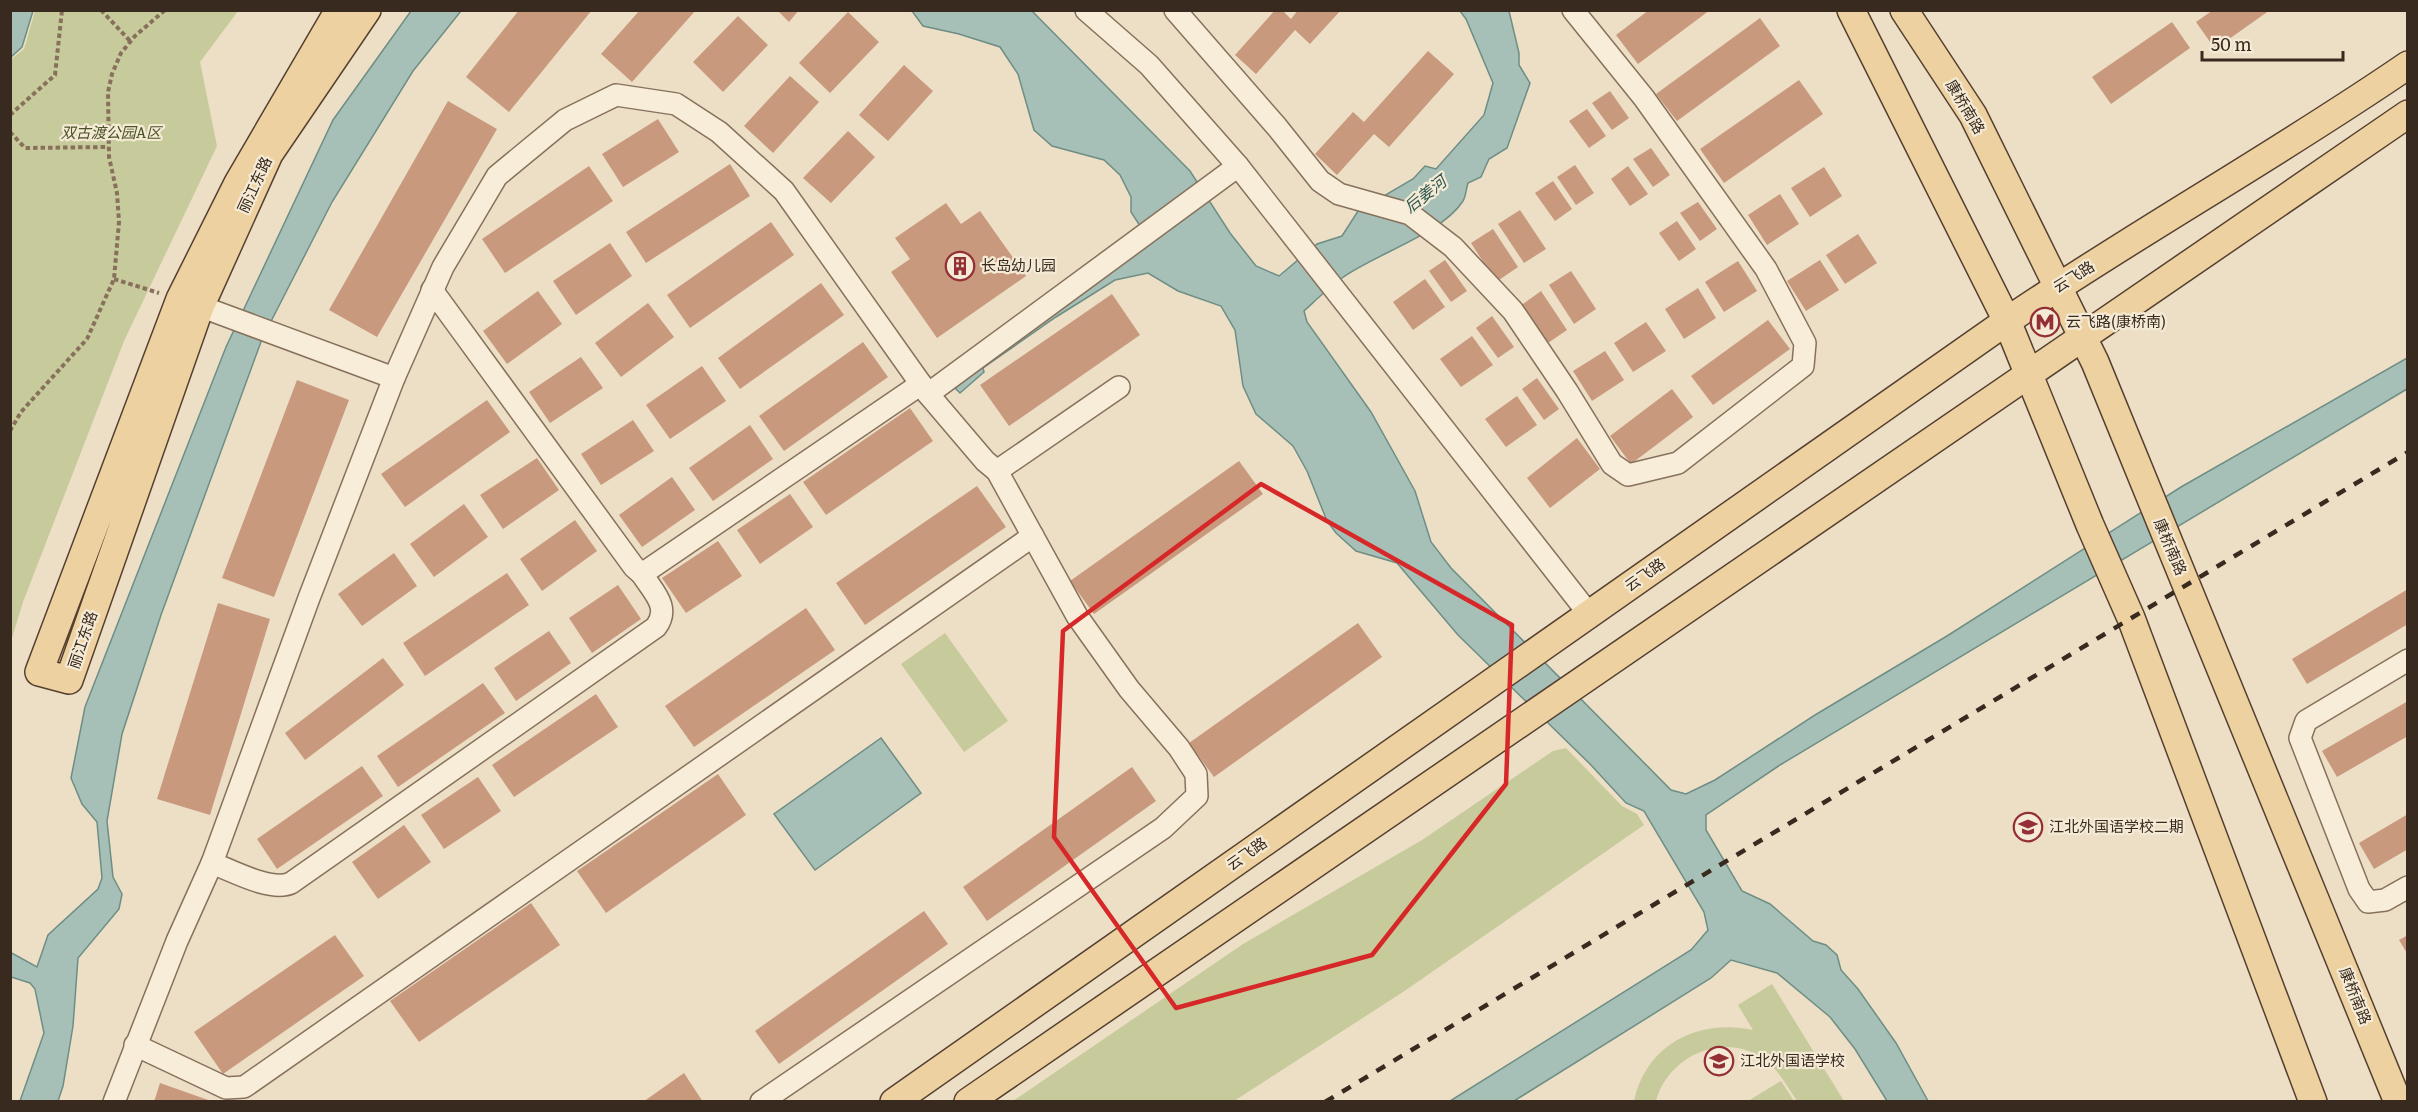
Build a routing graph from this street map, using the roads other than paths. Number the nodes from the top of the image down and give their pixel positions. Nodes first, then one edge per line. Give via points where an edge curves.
1 (339, 10) edge
2 (367, 10) edge
3 (1086, 10) edge
4 (1175, 10) edge
5 (1572, 10) edge
6 (1851, 10) edge
7 (1905, 10) edge
8 (2408, 65) edge
9 (2408, 114) edge
10 (1238, 166) junction
11 (2057, 287) junction
12 (432, 290) junction
13 (194, 304) junction
14 (2007, 321) junction
15 (2083, 338) junction
16 (2029, 375) junction
17 (394, 378) junction
18 (1119, 387) dead end
19 (924, 389) junction
20 (997, 471) junction
21 (1033, 536) junction
22 (642, 574) junction
23 (1579, 621) junction
24 (2408, 660) edge
25 (212, 864) junction
26 (2408, 887) edge
27 (135, 1045) junction
28 (787, 1095) edge
29 (114, 1101) edge
30 (761, 1101) edge
31 (894, 1101) edge
32 (968, 1101) edge
33 (2313, 1101) edge
34 (2398, 1101) edge

1 - 13 main road, 丽江东路 via 238,183
2 - 13 main road, 丽江东路 via 269,154
3 - 10 street via 1149,65
4 - 5 street via 1320,181 1339,194 1410,214 1453,247 1513,311 1612,464 1628,475 1678,462 1803,366 1805,343 1766,269 1644,98
6 - 14 main road
7 - 11 main road, 康桥南路 via 1973,115
8 - 11 main road, 云飞路
9 - 15 main road
10 - 19 street
10 - 23 street via 1362,325
11 - 14 main road, 云飞路
11 - 15 main road, 康桥南路
12 - 17 street
12 - 19 street via 497,176 565,120 616,95 676,104 719,132 784,191
12 - 22 street
13 - 13 main road, 丽江东路 via 39,672 69,680
13 - 17 street
14 - 16 main road
14 - 23 main road, 云飞路
15 - 16 main road
15 - 34 main road, 康桥南路
16 - 32 main road
16 - 33 main road via 2116,583
17 - 25 street
18 - 20 street
19 - 20 street
19 - 22 street
20 - 21 street
21 - 27 street via 244,1087 226,1088
21 - 28 street via 1077,616 1196,774 1197,796 1163,828
22 - 25 street via 663,608 663,617 656,627 291,883 272,886
23 - 31 main road, 云飞路
24 - 26 street via 2306,721 2300,738 2359,889 2368,902 2385,900
25 - 27 street
27 - 29 street
28 - 30 street

